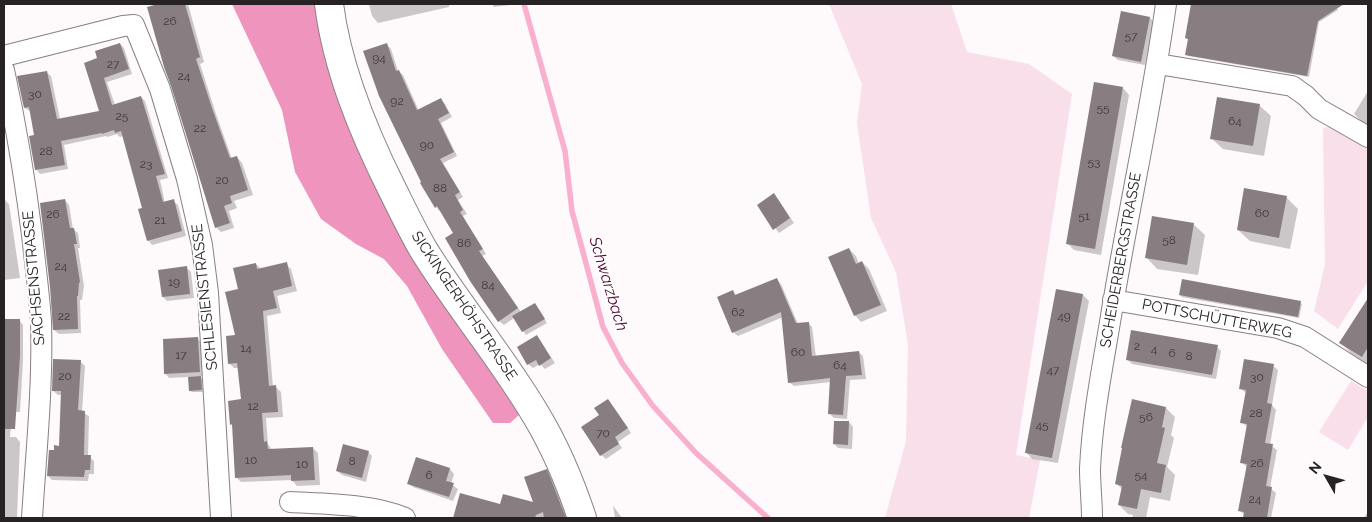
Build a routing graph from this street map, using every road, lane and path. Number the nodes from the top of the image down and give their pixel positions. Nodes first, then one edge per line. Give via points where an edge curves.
1 (329, 4) edge
2 (1166, 4) edge
3 (4, 56) edge
4 (1158, 64) junction
5 (4, 70) edge
6 (1368, 138) edge
7 (1113, 300) junction
8 (1368, 377) edge
9 (290, 502) dead end
10 (32, 518) edge
11 (221, 518) edge
12 (405, 518) edge
13 (582, 518) edge
14 (1092, 518) edge

1 - 13 main road, SICKINGERHÖHSTRASSE via 340,60 379,163 423,249 537,416 570,483
2 - 4 street, SCHEIDERBERGSTRASSE
3 - 11 street, SCHLESIENSTRASSE via 134,25 160,89 189,187 202,245 208,293
4 - 6 street via 1292,86 1319,110
4 - 7 street, SCHEIDERBERGSTRASSE
5 - 10 street, SACHSENSTRASSE via 27,194 41,322
7 - 8 street, POTTSCHÜTTERWEG via 1278,328 1305,336
7 - 14 street, SCHEIDERBERGSTRASSE via 1092,437
9 - 12 street via 374,510

